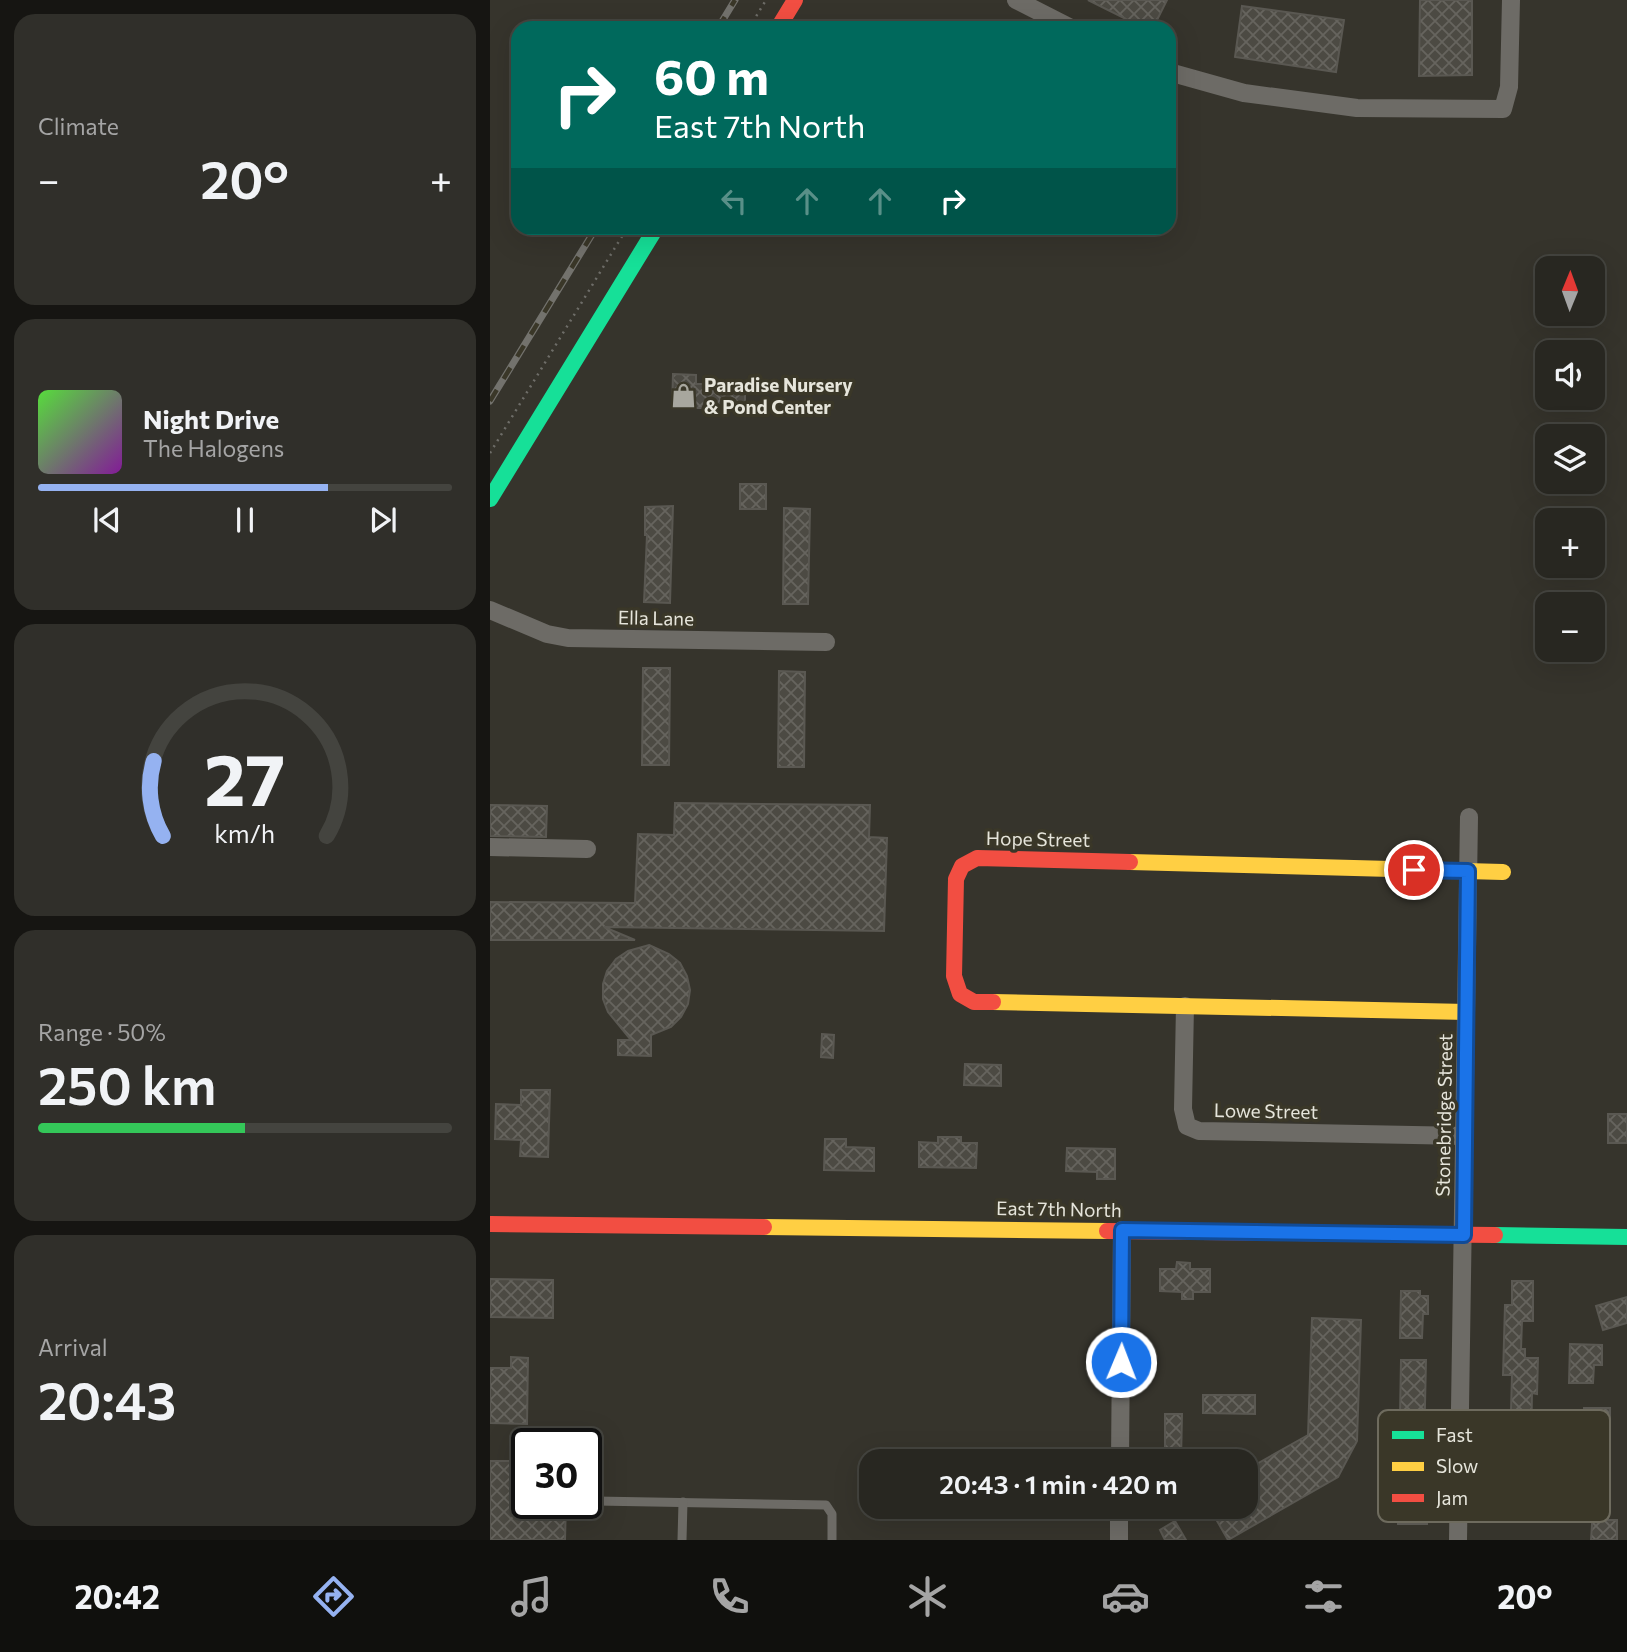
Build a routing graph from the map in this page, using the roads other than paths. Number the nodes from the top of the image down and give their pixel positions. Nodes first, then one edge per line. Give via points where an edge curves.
1 (795, 0) edge
2 (1016, 0) edge
3 (1511, 0) edge
4 (782, 21) edge
5 (1058, 21) edge
6 (1176, 74) edge
7 (652, 235) edge
8 (490, 499) edge
9 (490, 610) edge
10 (826, 642) dead end
11 (1469, 817) dead end
12 (490, 847) edge
13 (587, 849) dead end
14 (1468, 871) junction
15 (1503, 872) dead end
16 (1185, 1006) junction
17 (1466, 1012) junction
18 (1465, 1136) junction
19 (490, 1224) edge
20 (1122, 1230) junction
21 (1464, 1235) junction
22 (1627, 1237) edge
23 (1461, 1410) edge
24 (1120, 1449) edge
25 (602, 1501) edge
26 (683, 1502) junction
27 (1119, 1519) edge
28 (1458, 1522) edge
29 (682, 1540) edge
30 (832, 1540) edge
31 (1119, 1540) edge
32 (1458, 1540) edge

1 - 4 street
2 - 5 street
3 - 6 street via 1509,87 1503,109 1357,108 1244,93
7 - 8 street
9 - 10 street, Ella Lane via 568,638
11 - 14 street, Stonebridge Street
12 - 13 street
14 - 15 street, Hope Street
14 - 16 street, Hope Street via 977,858 962,866 956,879 954,976 960,994 974,1002
14 - 17 street, Stonebridge Street
16 - 17 street, Hope Street
16 - 18 street, Lowe Street via 1183,1109 1187,1126 1199,1131
17 - 18 street, Stonebridge Street
18 - 21 street, Stonebridge Street
19 - 20 street, East 7th North
20 - 21 street, East 7th North
20 - 24 street
21 - 22 street, East 7th North
21 - 23 street, Stonebridge Street
25 - 26 lane
26 - 29 lane
26 - 30 lane via 826,1505 832,1514
27 - 31 street
28 - 32 street, Stonebridge Street

